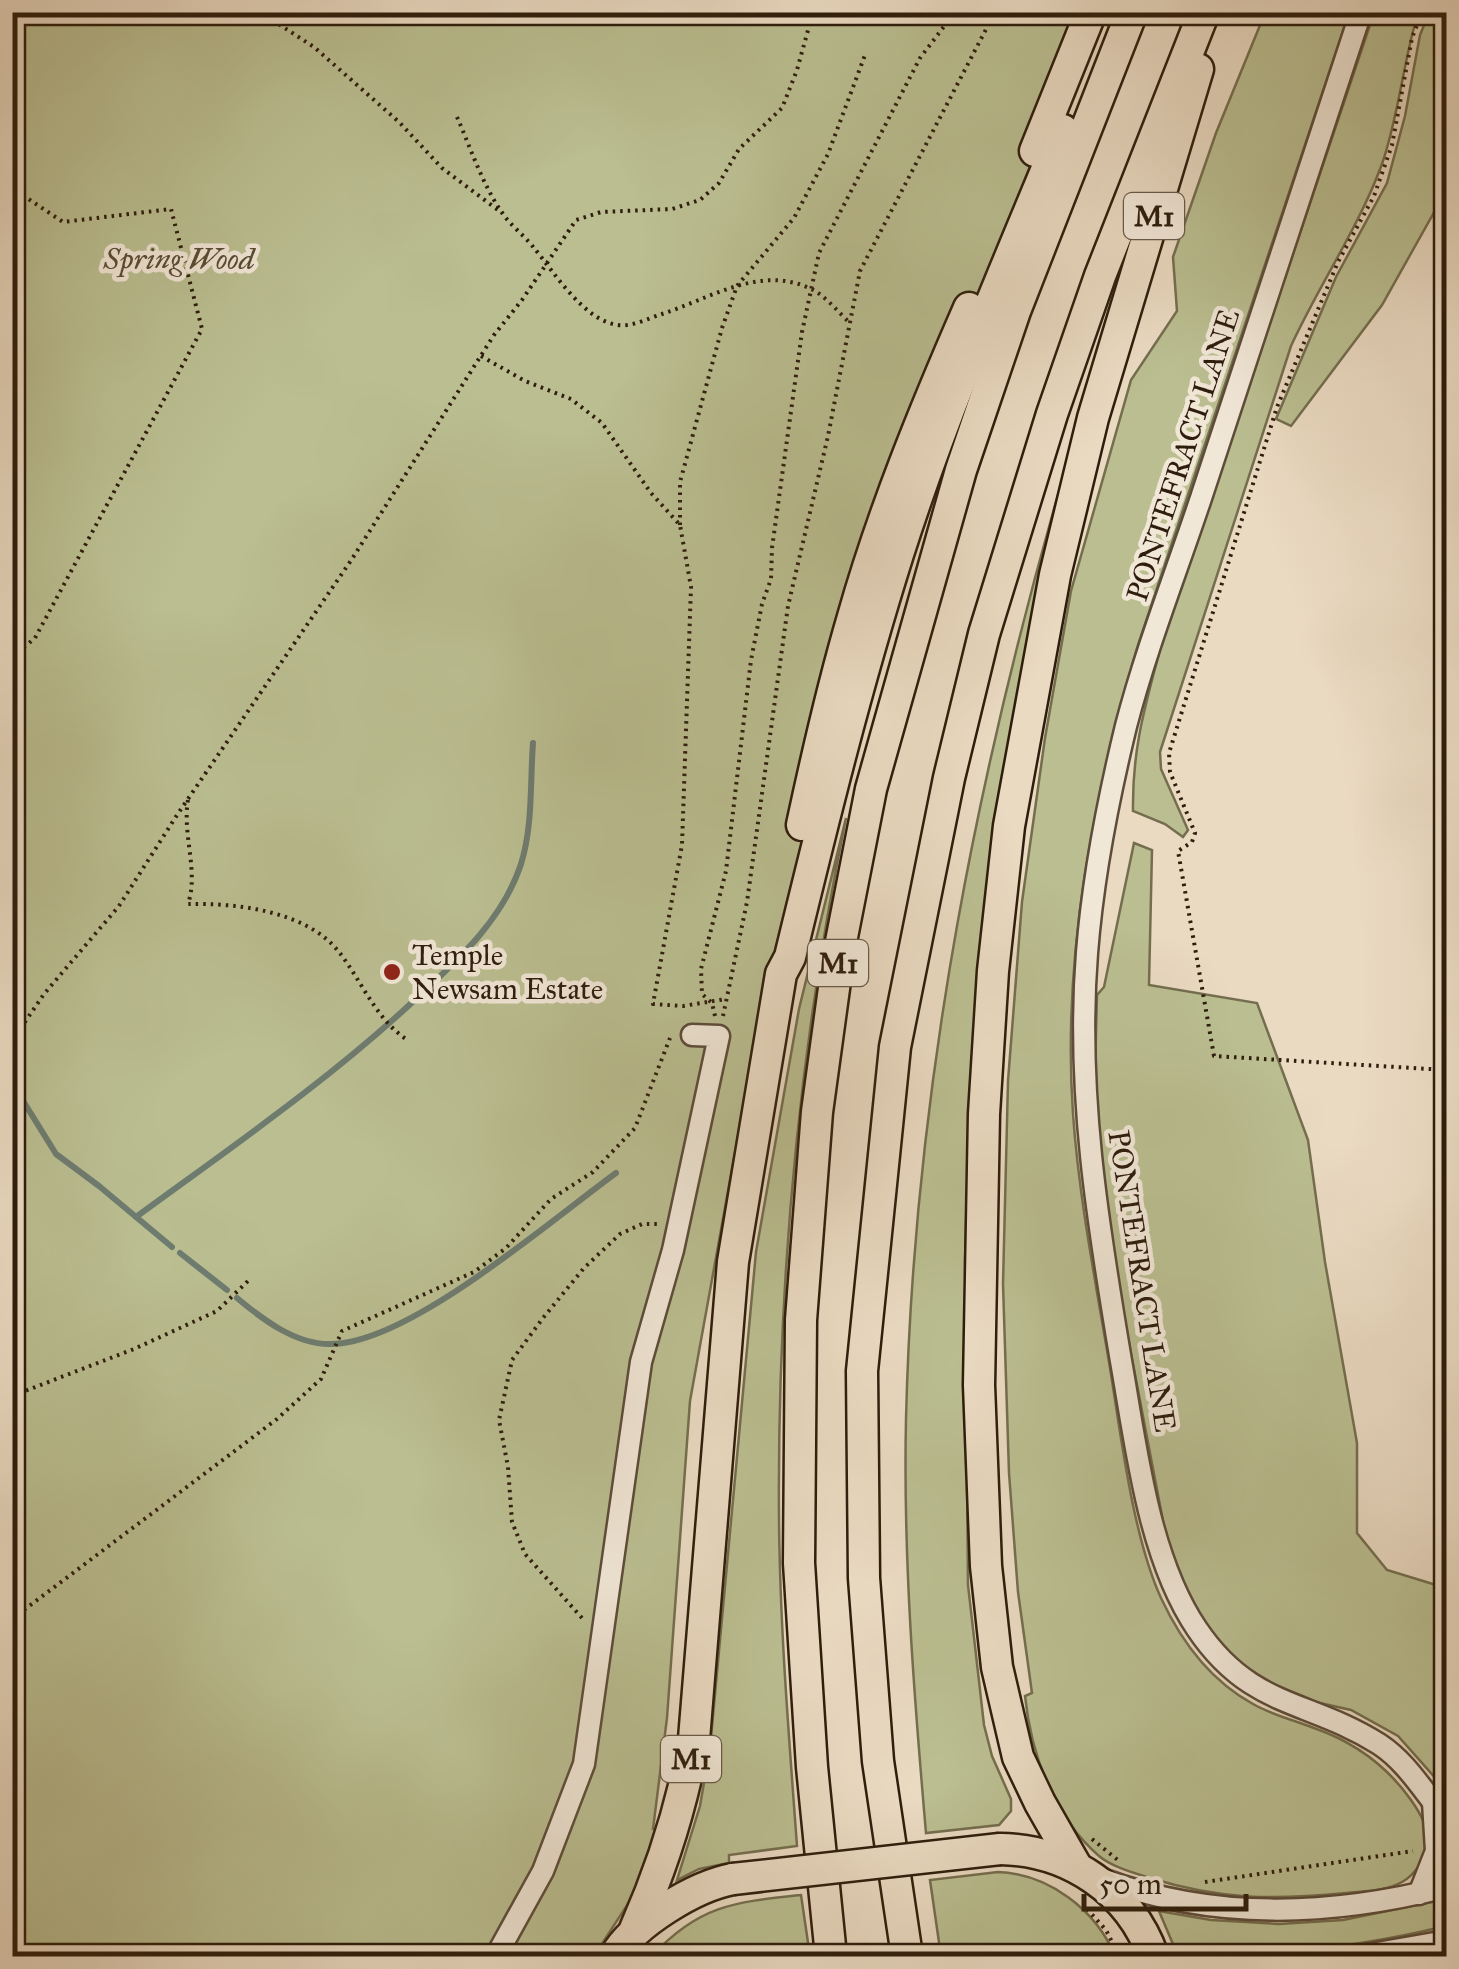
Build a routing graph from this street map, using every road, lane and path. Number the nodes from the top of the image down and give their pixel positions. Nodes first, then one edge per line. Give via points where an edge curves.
1 (260, 12) edge
2 (813, 12) edge
3 (955, 12) edge
4 (994, 12) edge
5 (1090, 12) edge
6 (1112, 12) edge
7 (1132, 12) edge
8 (1207, 12) edge
9 (1362, 12) edge
10 (1422, 12) edge
11 (865, 55) dead end
12 (457, 117) dead end
13 (12, 175) edge
14 (503, 215) junction
15 (547, 264) junction
16 (737, 286) junction
17 (812, 288) junction
18 (850, 323) junction
19 (481, 356) junction
20 (680, 525) junction
21 (12, 657) edge
22 (188, 798) junction
23 (781, 974) junction
24 (726, 999) junction
25 (712, 1003) junction
26 (692, 1034) joint
27 (719, 1036) junction
28 (14, 1037) edge
29 (406, 1039) dead end
30 (1446, 1070) edge
31 (679, 1223) junction
32 (249, 1280) dead end
33 (12, 1396) edge
34 (12, 1619) edge
35 (602, 1640) junction
36 (1440, 1810) edge
37 (1084, 1831) dead end
38 (1419, 1850) dead end
39 (1133, 1866) dead end
40 (1080, 1880) junction
41 (1191, 1882) dead end
42 (1446, 1888) edge
43 (1419, 1894) junction
44 (636, 1929) junction
45 (1446, 1944) edge
46 (496, 1956) edge
47 (615, 1956) edge
48 (831, 1956) edge
49 (907, 1956) edge
50 (1119, 1956) edge
51 (1154, 1956) edge
52 (1360, 1956) edge
53 (1434, 1956) edge

1 - 14 path via 314,47 442,168
2 - 15 path via 782,108 739,149 719,183 700,200 672,209 601,212 576,220
3 - 17 path via 920,58 843,202 819,252
4 - 18 path via 860,270
5 - 23 highway, M1 via 888,506 853,615 775,943
6 - 23 highway, M1 via 899,550
7 - 48 highway, M1 via 1015,311 961,470 871,789 839,952 817,1112 801,1320 799,1545
8 - 40 highway, M1 via 1189,105 1093,418 1054,575 1009,826 993,971 979,1385 986,1566 997,1666 1018,1757
8 - 49 highway, M1 via 1100,276 984,634 895,1047 862,1372 864,1578 878,1760
9 - 36 street, PONTEFRACT LANE via 1127,722 1094,880 1084,1022 1086,1115 1094,1203 1133,1429 1175,1593 1206,1643 1239,1676 1284,1704 1382,1746
10 - 30 path via 1392,146 1277,407 1169,753 1170,772 1196,833 1178,851 1214,1056
11 - 16 path via 828,154 794,218
12 - 14 path
13 - 21 path via 24,196 62,222 171,209 202,329 35,638
14 - 15 path
15 - 16 path via 581,303 616,325
15 - 19 path
16 - 17 path via 778,280
16 - 20 path via 680,482
17 - 18 path
17 - 25 path via 771,579 751,660 726,870 701,969 702,994
18 - 24 path via 788,606 747,902
19 - 20 path via 571,400 602,423
19 - 22 path
20 - 25 path via 691,587 682,846 654,1004
22 - 28 path via 119,906
22 - 29 path via 194,888 188,904 258,908 320,933
23 - 44 highway, M1 via 734,1262 694,1738 672,1840
24 - 25 path
24 - 27 path
25 - 27 path
26 - 27 street
26 - 34 path via 671,1034 635,1128 506,1248 474,1272 342,1332 321,1380
27 - 31 street
31 - 35 street via 641,1362
31 - 35 path via 642,1224 620,1234 584,1268 512,1360 498,1420 512,1522 526,1554
32 - 33 path via 216,1311
35 - 46 street via 584,1764 543,1872
36 - 43 street, PONTEFRACT LANE via 1436,1852
37 - 39 path
38 - 41 path
40 - 43 street via 1218,1908 1277,1912
40 - 44 highway, bridge via 1029,1850 1000,1849 733,1879 699,1890
40 - 50 path
40 - 51 highway via 1107,1888 1137,1922
42 - 43 street
44 - 47 highway
45 - 52 street
45 - 53 street

